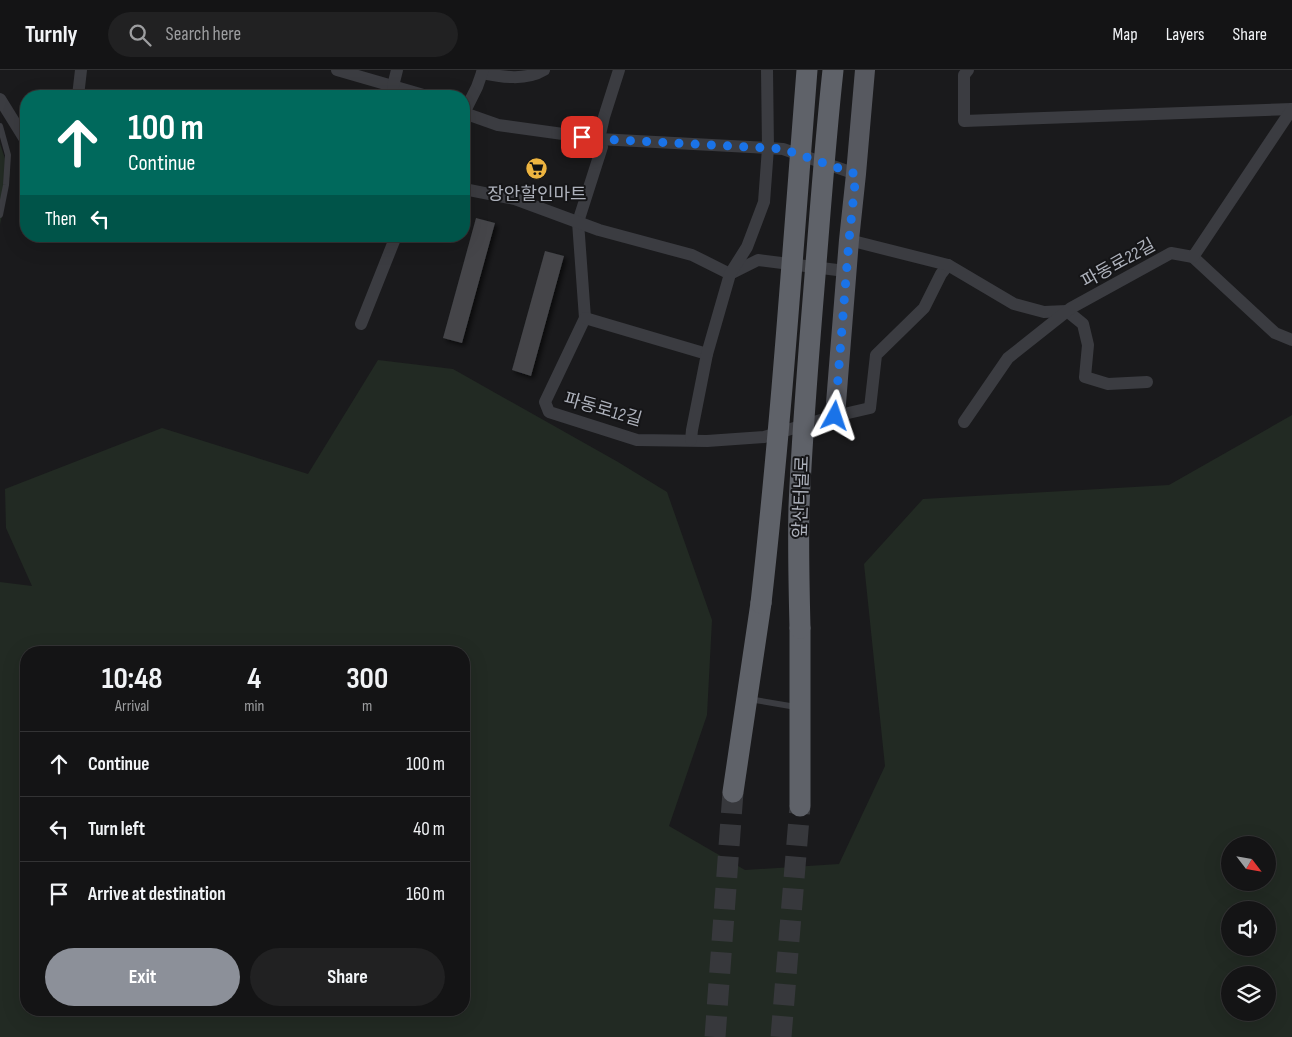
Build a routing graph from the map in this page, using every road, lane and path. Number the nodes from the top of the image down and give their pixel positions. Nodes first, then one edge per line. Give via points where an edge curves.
1 (81, 70) edge
2 (338, 70) edge
3 (397, 70) edge
4 (544, 70) edge
5 (619, 70) edge
6 (767, 70) edge
7 (807, 70) edge
8 (833, 70) edge
9 (865, 70) edge
10 (483, 72) edge
11 (965, 72) edge
12 (393, 86) junction
13 (79, 90) edge
14 (406, 90) edge
15 (0, 99) edge
16 (470, 102) edge
17 (1292, 109) edge
18 (470, 115) edge
19 (0, 126) edge
20 (20, 131) edge
21 (599, 139) junction
22 (768, 148) junction
23 (856, 174) junction
24 (470, 190) edge
25 (0, 214) edge
26 (578, 222) junction
27 (849, 240) junction
28 (394, 242) edge
29 (1193, 257) junction
30 (948, 265) junction
31 (730, 274) junction
32 (1067, 311) junction
33 (585, 318) junction
34 (361, 324) dead end
35 (1292, 340) edge
36 (707, 354) junction
37 (1147, 382) dead end
38 (835, 416) junction
39 (964, 422) dead end
40 (691, 440) junction
41 (746, 698) junction
42 (800, 708) junction
43 (733, 792) tunnel mouth
44 (800, 806) tunnel mouth

1 - 13 street
2 - 12 street
3 - 12 street
4 - 10 street via 538,74 508,78
5 - 21 street
6 - 22 street
7 - 41 highway, 앞산터널로, bridge via 772,508
8 - 42 highway, 앞산터널로, bridge via 799,508
9 - 23 main road
10 - 16 street
11 - 17 street via 964,121
12 - 14 street
15 - 20 street
17 - 29 street
18 - 21 street via 498,125
19 - 25 lane via 8,155
21 - 22 street
21 - 26 street via 602,147
22 - 23 street via 783,149
22 - 31 street via 764,202 747,247
23 - 27 street
24 - 26 street via 515,200
26 - 31 street via 692,255
26 - 33 street
27 - 30 street
27 - 31 street via 846,271 758,260
27 - 38 main road
28 - 34 street
29 - 32 street, 파동로22길 via 1171,253
29 - 35 street via 1275,333
30 - 32 street via 1014,304 1044,312
30 - 38 street, 파동로12길 via 924,308 876,355 870,408
31 - 36 street
32 - 37 street via 1083,324 1088,345 1085,377 1108,384
32 - 39 street, 파동로22길 via 1008,358
33 - 36 street
33 - 40 street, 파동로12길 via 544,402 549,412 637,440
36 - 40 street
38 - 40 street, 파동로12길 via 764,437
41 - 42 lane
41 - 43 highway, 앞산터널로
42 - 44 highway, 앞산터널로

